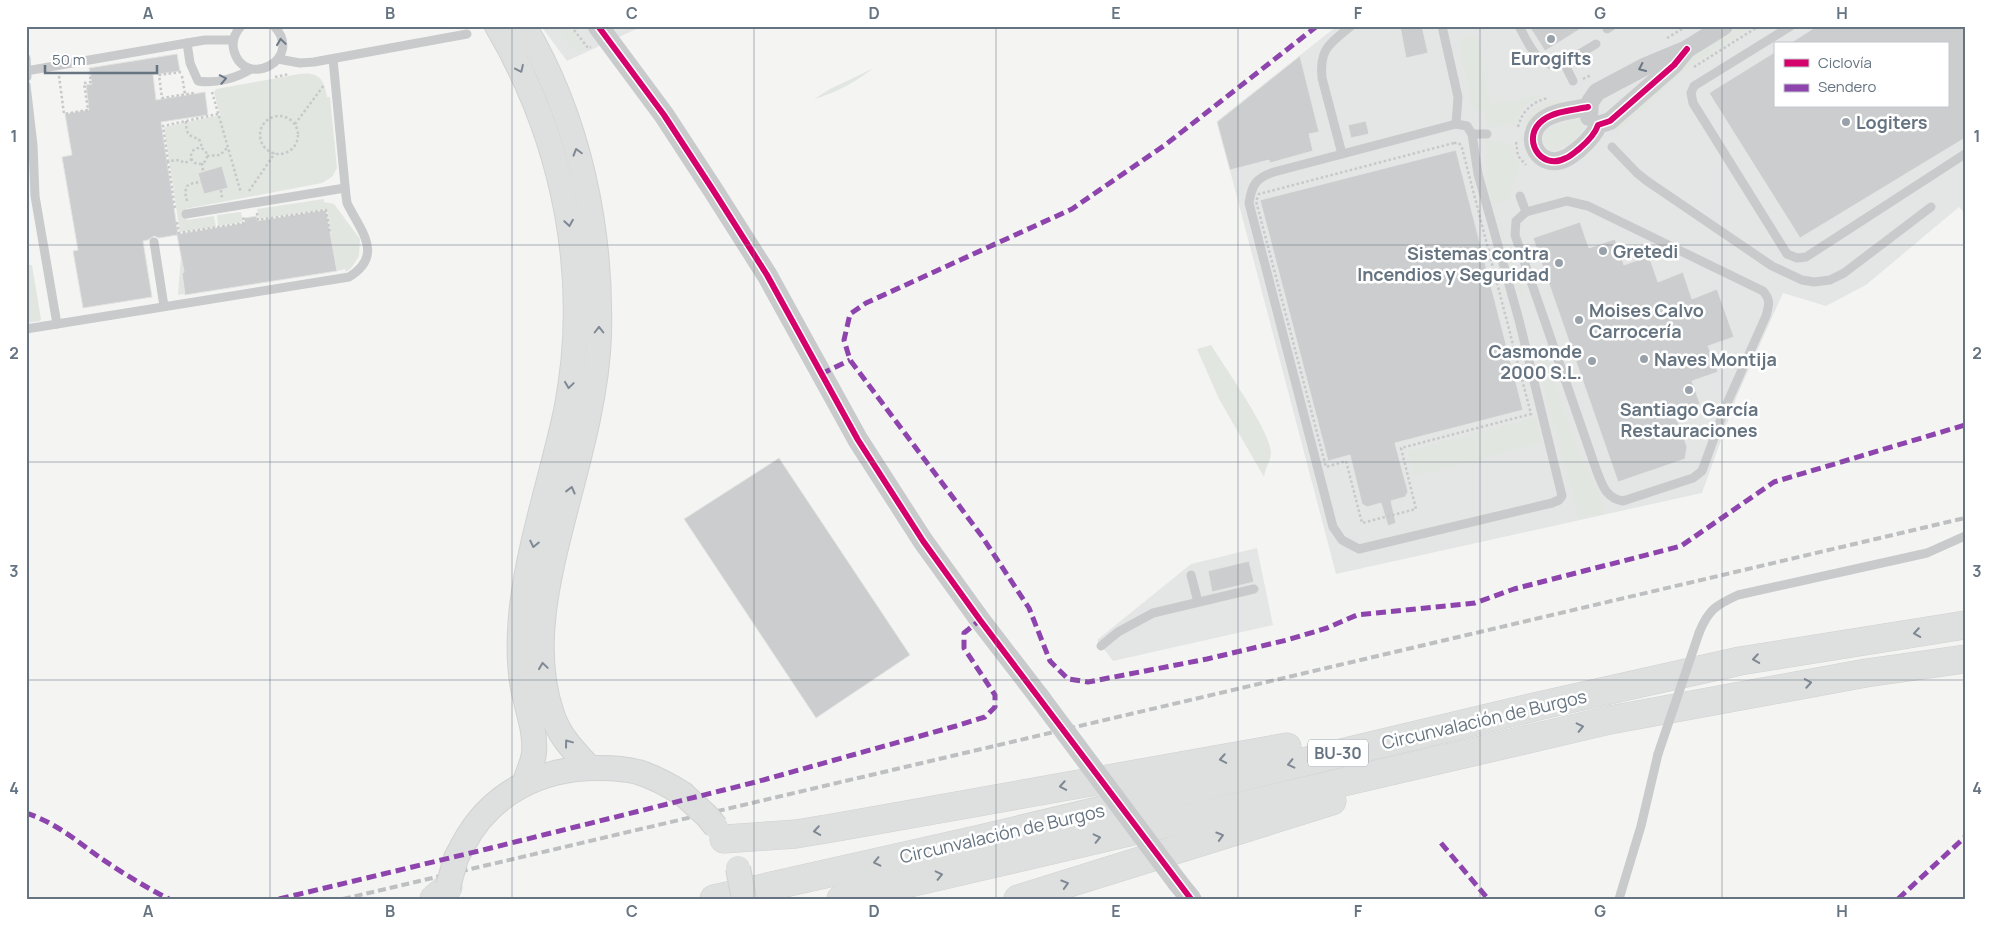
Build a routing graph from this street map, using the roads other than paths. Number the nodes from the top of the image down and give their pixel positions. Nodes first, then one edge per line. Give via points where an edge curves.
1 (241, 26) edge
2 (275, 26) edge
3 (497, 26) edge
4 (524, 26) edge
5 (1351, 26) edge
6 (1442, 26) edge
7 (1519, 26) edge
8 (1724, 26) edge
9 (1791, 26) edge
10 (466, 34) dead end
11 (596, 36) edge
12 (233, 40) junction
13 (187, 43) junction
14 (1596, 44) dead end
15 (1687, 49) junction
16 (26, 58) edge
17 (278, 59) junction
18 (334, 59) junction
19 (1564, 63) junction
20 (251, 69) junction
21 (27, 71) edge
22 (1573, 81) dead end
23 (26, 84) edge
24 (1588, 107) junction
25 (1456, 124) junction
26 (1598, 125) junction
27 (1472, 134) junction
28 (1487, 134) dead end
29 (1612, 147) dead end
30 (1342, 154) junction
31 (1965, 154) edge
32 (345, 188) junction
33 (1520, 196) dead end
34 (1932, 207) dead end
35 (187, 211) road end
36 (1526, 212) junction
37 (154, 242) dead end
38 (164, 306) junction
39 (56, 324) junction
40 (26, 329) edge
41 (1965, 536) edge
42 (1191, 575) dead end
43 (1254, 589) dead end
44 (1198, 602) junction
45 (1965, 625) edge
46 (1101, 646) dead end
47 (1965, 659) edge
48 (1547, 704) junction
49 (1537, 736) junction
50 (590, 768) junction
51 (524, 783) junction
52 (720, 833) junction
53 (1185, 891) edge
54 (443, 895) edge
55 (714, 899) edge
56 (744, 899) edge
57 (841, 899) edge
58 (1018, 899) edge
59 (1618, 899) edge

1 - 12 lane
17 -> 2 lane via 283,46
3 -> 51 main road via 522,72 548,136 564,195 574,271 574,350 566,409 536,532 520,619 520,659 534,754
50 -> 4 main road via 565,741 552,714 542,658 546,592 595,377 599,336 595,247 585,179 575,146 550,77
5 - 30 lane via 1328,46 1321,65
6 - 25 lane via 1458,96
7 - 19 lane via 1536,56 1546,64 1556,66
8 - 15 street
9 - 31 lane via 1694,86 1691,93 1692,103 1787,254 1806,257
10 - 18 lane
11 - 53 street, bridge via 664,115 713,190 767,275 858,440 923,541
12 - 13 lane
12 - 20 lane via 236,57
13 -> 20 lane via 190,64 198,81 240,76
13 - 21 lane
14 - 19 lane
15 -> 24 street via 1606,86 1592,96
15 - 26 street via 1674,66 1629,105 1610,121
16 - 21 lane
17 - 18 lane via 300,63
17 - 20 lane via 265,69
18 - 32 lane
19 - 22 lane
21 - 23 lane
23 - 39 lane via 35,196
24 - 26 street via 1589,118
24 - 26 street via 1545,118 1533,136 1534,148 1539,155 1556,162 1587,141
25 - 27 lane via 1467,126
25 - 30 lane
27 - 28 lane
27 - 30 lane via 1478,174 1519,320 1562,496 1552,503 1359,549 1342,540 1333,527 1249,203 1254,184 1260,177
29 - 34 lane via 1647,181 1772,266 1802,280 1830,280 1844,273
32 - 35 lane
32 - 38 lane via 347,203 368,244 365,262 358,272 349,277
33 - 36 lane
36 - 36 lane via 1516,221 1516,235 1606,491 1614,500 1623,501 1693,478 1702,471 1725,408 1766,316 1770,304 1768,297 1763,291 1580,203 1567,201
37 - 38 lane
38 - 39 lane
39 - 40 lane
41 - 59 lane, bridge via 1927,553 1738,595 1718,604 1705,618 1699,633 1658,754 1641,826
42 - 44 lane
43 - 44 lane
44 - 46 lane via 1153,613 1118,632
45 -> 48 highway, Circunvalación de Burgos / BU-30 via 1740,661
49 -> 47 highway, Circunvalación de Burgos / BU-30 via 1707,701
48 -> 52 highway via 1450,714 1246,755 796,834
48 -> 55 highway, Circunvalación de Burgos / BU-30
57 -> 49 highway, Circunvalación de Burgos / BU-30
58 -> 49 highway
50 - 51 main road via 552,772
50 - 52 main road, bridge via 637,772 663,782 708,816
51 - 54 main road, bridge via 484,814 468,835
52 - 56 main road, bridge via 738,868

